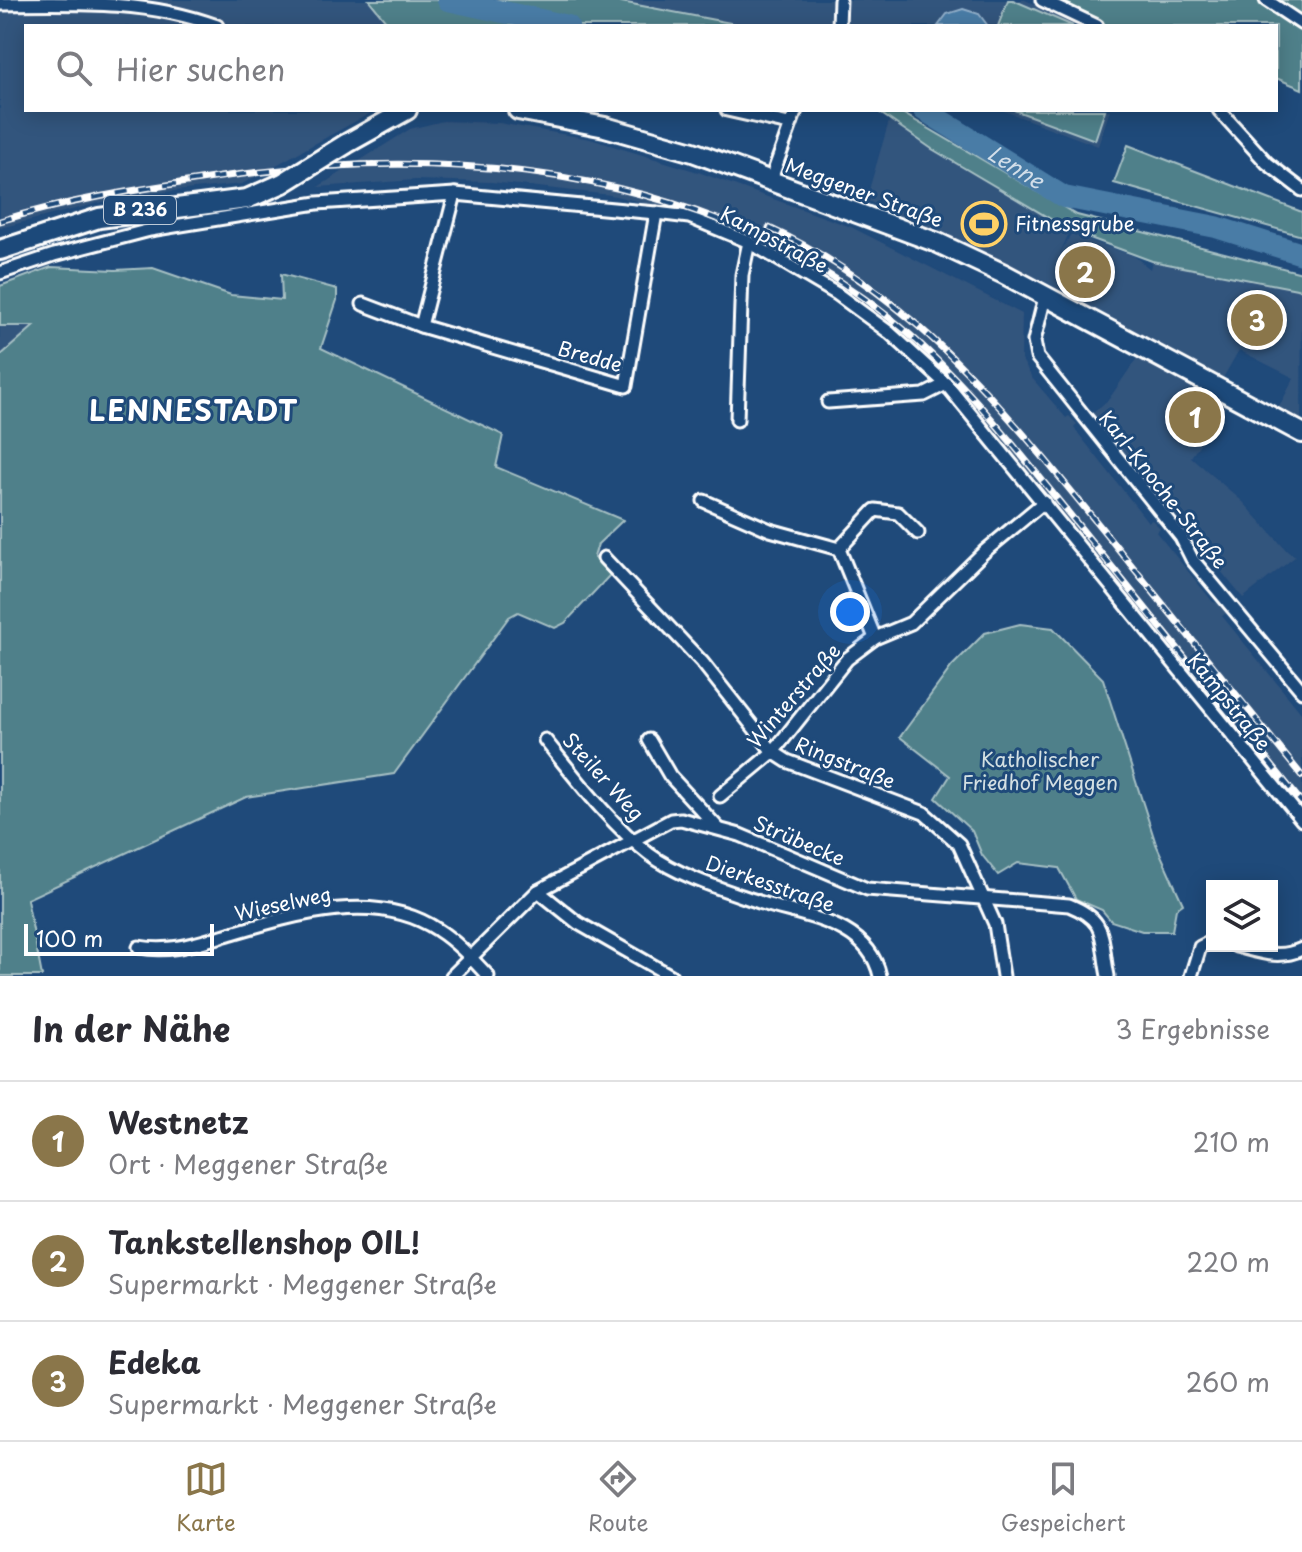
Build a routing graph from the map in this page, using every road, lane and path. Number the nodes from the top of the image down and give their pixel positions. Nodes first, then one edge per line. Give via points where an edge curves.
1 (840, 0) edge
2 (1042, 0) edge
3 (1266, 0) edge
4 (0, 4) edge
5 (212, 24) edge
6 (839, 24) edge
7 (1093, 24) edge
8 (1302, 24) edge
9 (403, 112) edge
10 (528, 112) edge
11 (736, 112) edge
12 (795, 112) edge
13 (1221, 112) edge
14 (789, 124) junction
15 (770, 182) junction
16 (1302, 190) edge
17 (455, 194) junction
18 (656, 213) junction
19 (749, 242) junction
20 (0, 250) edge
21 (0, 273) edge
22 (1045, 297) junction
23 (363, 304) dead end
24 (421, 326) junction
25 (946, 384) junction
26 (828, 402) dead end
27 (737, 420) dead end
28 (1302, 433) edge
29 (704, 501) dead end
30 (1044, 502) junction
31 (918, 533) dead end
32 (839, 549) junction
33 (604, 558) dead end
34 (875, 638) junction
35 (1302, 691) edge
36 (545, 740) dead end
37 (649, 740) dead end
38 (773, 752) junction
39 (720, 796) dead end
40 (1302, 820) edge
41 (718, 829) junction
42 (634, 838) junction
43 (538, 891) junction
44 (982, 898) junction
45 (1206, 944) edge
46 (139, 947) dead end
47 (1302, 949) edge
48 (1258, 952) edge
49 (471, 958) junction
50 (452, 976) edge
51 (488, 976) edge
52 (671, 976) edge
53 (880, 976) edge
54 (1003, 976) edge
55 (1108, 976) edge
56 (1191, 976) edge

1 - 6 street
2 - 7 street
3 - 8 street
4 - 5 street via 131,3
9 - 20 main road, B 236, bridge via 247,199 99,218
10 - 15 main road, Meggener Straße via 693,152
11 - 14 street
12 - 14 street
13 - 16 street via 1267,163
14 - 15 street
15 - 22 main road, Meggener Straße via 938,243
17 - 18 street, Kampstraße
17 - 21 street, Kampstraße via 317,203 209,219 100,241
17 - 24 street
18 - 19 street, Kampstraße via 689,217
18 - 24 street, Bredde via 626,386
19 - 25 street, Kampstraße via 837,294
19 - 27 street via 742,275
22 - 28 main road, Meggener Straße
22 - 35 street, Karl-Knoche-Straße via 1034,341 1037,357 1181,537 1192,559
23 - 24 street, Bredde
25 - 26 street via 924,395
25 - 30 street, Kampstraße
29 - 32 street via 770,530
30 - 34 street, Winterstraße via 911,623
30 - 40 street, Kampstraße
31 - 32 street via 898,513 875,510
32 - 34 street
33 - 38 street, Ringstraße via 702,662
34 - 38 street, Winterstraße via 847,659
36 - 42 street, Steiler Weg via 592,798
37 - 41 street via 670,776
38 - 39 street, Winterstraße
38 - 44 street, Ringstraße via 924,813 959,844
41 - 42 street, Strübecke via 671,820
41 - 44 street, Strübecke via 867,889
42 - 43 street, Strübecke
42 - 53 street, Dierkesstraße via 649,854 680,871 839,928 864,944
43 - 49 street, Strübecke
43 - 52 street via 578,923
44 - 54 street, Ringstraße via 995,924
44 - 55 street, Strübecke via 1069,905 1093,916
45 - 56 street via 1200,947
46 - 49 street, Wieselweg via 171,950 295,916 354,908 419,920
47 - 48 street via 1286,956
49 - 50 street, Strübecke
49 - 51 street, Wieselweg

